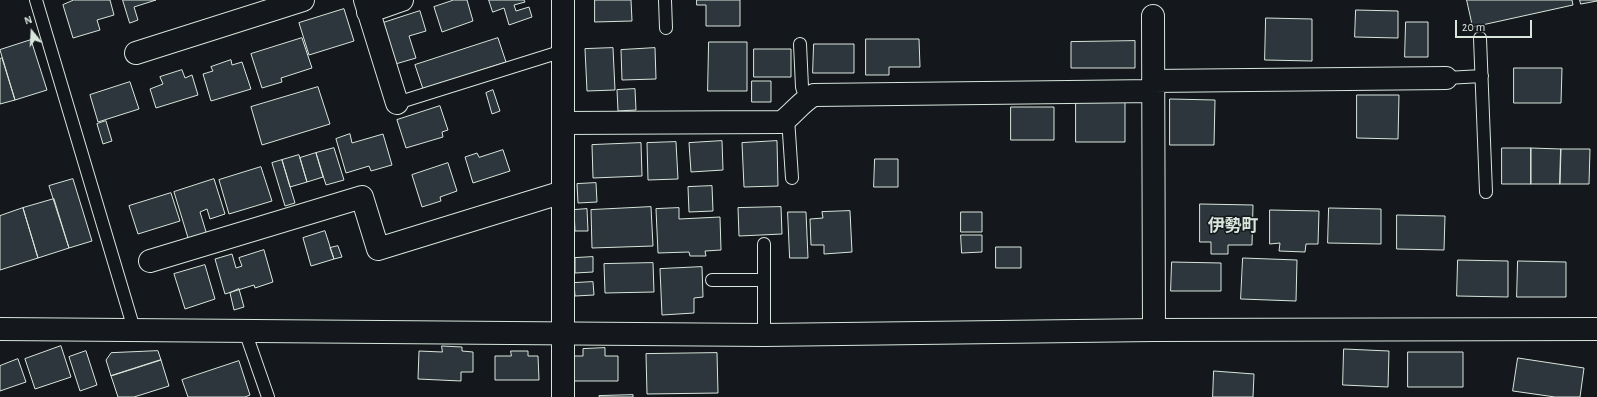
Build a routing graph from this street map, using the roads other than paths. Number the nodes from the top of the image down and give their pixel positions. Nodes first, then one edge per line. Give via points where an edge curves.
1 (36, 0) edge
2 (303, 0) edge
3 (402, 0) edge
4 (563, 0) edge
5 (665, 0) edge
6 (366, 6) edge
7 (1153, 16) dead end
8 (666, 28) dead end
9 (1480, 38) dead end
10 (800, 44) dead end
11 (563, 51) junction
12 (136, 53) dead end
13 (1482, 76) junction
14 (1446, 78) joint
15 (1153, 86) junction
16 (806, 99) junction
17 (397, 103) joint
18 (788, 118) junction
19 (563, 123) junction
20 (792, 178) dead end
21 (563, 192) junction
22 (1486, 192) dead end
23 (764, 244) dead end
24 (150, 261) dead end
25 (712, 280) dead end
26 (764, 280) junction
27 (0, 329) edge
28 (134, 329) junction
29 (1597, 329) edge
30 (1154, 330) junction
31 (245, 331) junction
32 (563, 334) junction
33 (764, 335) junction
34 (268, 397) edge
35 (563, 397) edge

1 - 28 lane
2 - 12 street
3 - 6 street
4 - 11 street
5 - 8 lane
6 - 17 street
7 - 15 street
9 - 13 lane
10 - 16 lane via 802,87
11 - 17 lane
11 - 19 street
13 - 14 lane
13 - 22 lane
14 - 15 street
15 - 16 street via 814,95
15 - 30 street
16 - 18 street
18 - 19 street via 782,122
18 - 20 lane
19 - 21 street
21 - 24 street via 378,249 362,197
21 - 32 street
23 - 26 lane
25 - 26 lane
26 - 33 lane
27 - 28 street
28 - 31 street
29 - 30 street
30 - 33 street
31 - 32 street
31 - 34 lane
32 - 33 street
32 - 35 street

